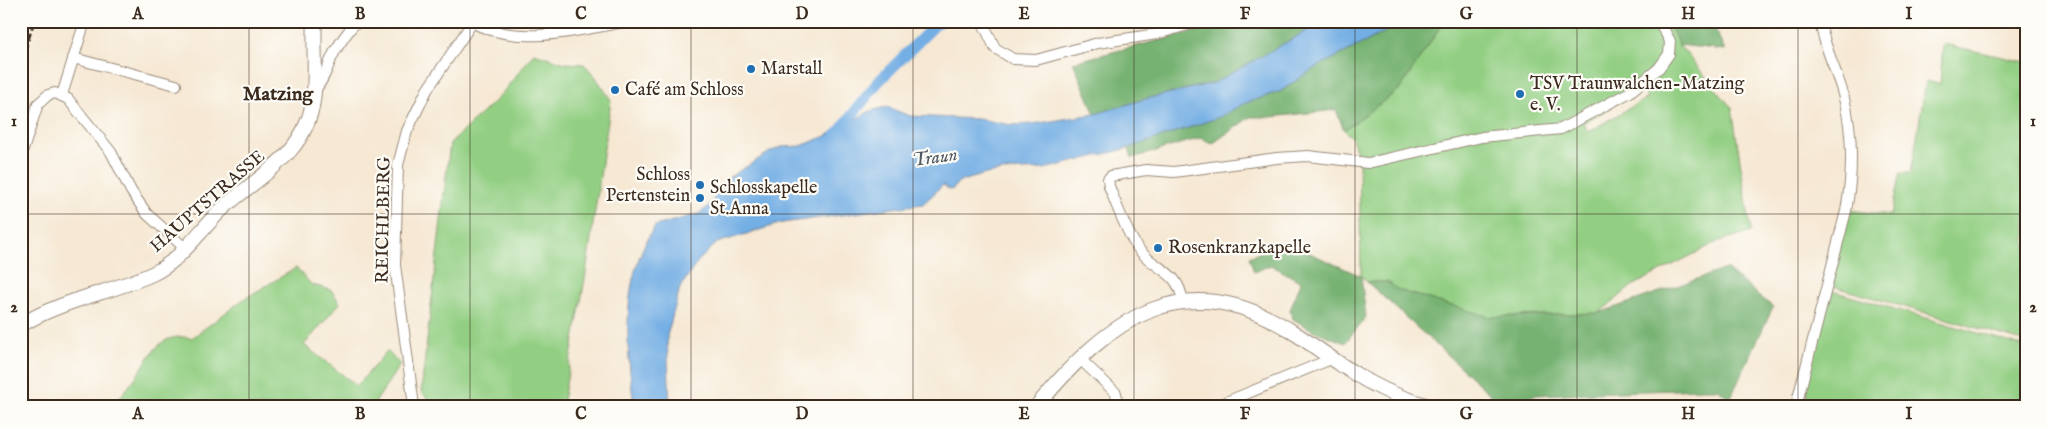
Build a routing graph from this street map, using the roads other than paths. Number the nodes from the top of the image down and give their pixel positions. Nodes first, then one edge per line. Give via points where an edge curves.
1 (85, 21) edge
2 (315, 21) edge
3 (357, 21) edge
4 (629, 21) edge
5 (982, 21) edge
6 (1201, 21) edge
7 (1659, 21) edge
8 (1820, 21) edge
9 (471, 22) edge
10 (73, 58) junction
11 (176, 85) dead end
12 (314, 91) junction
13 (62, 95) junction
14 (21, 156) edge
15 (186, 248) junction
16 (1183, 302) junction
17 (21, 325) edge
18 (1080, 359) junction
19 (1331, 359) junction
20 (1226, 402) dead end
21 (414, 406) edge
22 (1036, 406) edge
23 (1118, 406) edge
24 (1429, 406) edge
25 (1796, 406) edge

1 - 10 street
2 - 12 main road, HAUPTSTRASSE
3 - 12 street via 346,33 323,81
4 - 9 street via 514,35
5 - 6 street via 995,48 1013,59 1036,60 1098,43 1157,34
7 - 16 street via 1670,47 1659,68 1630,92 1562,129 1482,137 1368,163 1308,156 1111,176 1109,186 1136,245 1145,257 1178,282
8 - 25 street via 1843,94 1852,164 1846,212
9 - 21 street, REICHLBERG via 406,130 398,165 395,265
10 - 11 street
10 - 13 street
12 - 15 main road, HAUPTSTRASSE via 308,121 289,154 219,212
13 - 14 street via 48,95 38,104
13 - 15 street via 111,152 147,214
15 - 17 main road, HAUPTSTRASSE via 154,272
16 - 18 main road via 1157,307 1130,319
16 - 19 main road via 1223,302 1255,312 1284,326
18 - 22 main road
18 - 23 street via 1116,393
19 - 20 street
19 - 24 main road via 1388,393

